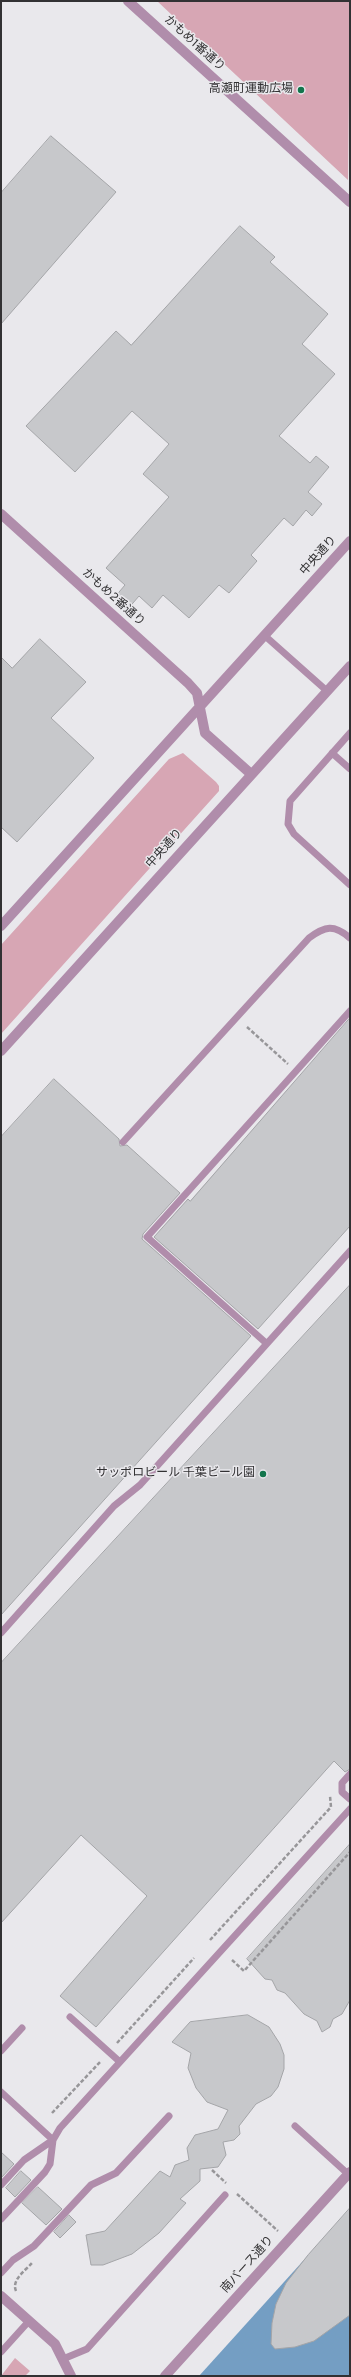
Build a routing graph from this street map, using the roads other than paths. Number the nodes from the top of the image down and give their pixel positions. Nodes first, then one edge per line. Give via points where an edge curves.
1 (128, 1) edge
2 (350, 202) edge
3 (1, 514) edge
4 (350, 541) edge
5 (264, 635) junction
6 (350, 666) edge
7 (327, 691) junction
8 (200, 705) junction
9 (350, 734) edge
10 (332, 753) junction
11 (350, 769) edge
12 (251, 774) junction
13 (350, 885) edge
14 (1, 926) edge
15 (350, 938) edge
16 (350, 1011) edge
17 (1, 1051) edge
18 (123, 1142) dead end
19 (350, 1251) edge
20 (266, 1343) junction
21 (1, 1633) edge
22 (350, 1774) edge
23 (350, 1799) edge
24 (350, 1809) edge
25 (70, 2017) dead end
26 (22, 2028) dead end
27 (1, 2051) edge
28 (120, 2062) junction
29 (1, 2092) edge
30 (169, 2116) dead end
31 (295, 2126) dead end
32 (52, 2140) junction
33 (349, 2173) edge
34 (1, 2185) edge
35 (225, 2195) dead end
36 (1, 2220) edge
37 (1, 2273) edge
38 (1, 2296) edge
39 (29, 2321) junction
40 (1, 2352) edge
41 (63, 2359) junction
42 (71, 2376) edge
43 (165, 2376) edge

1 - 2 street, かもめ1番通り
3 - 8 street, かもめ2番通り via 188,683 197,693
4 - 5 street, 中央通り
5 - 7 lane
5 - 8 street, 中央通り
6 - 7 street, 中央通り
7 - 12 street, 中央通り
8 - 12 street, かもめ2番通り via 206,733
8 - 14 street, 中央通り
9 - 10 lane
10 - 11 lane
10 - 13 lane via 290,801 288,824 294,834
12 - 17 street, 中央通り
15 - 18 lane via 334,928 322,928 309,938
16 - 20 lane via 147,1237
19 - 20 lane
20 - 21 lane via 140,1485 114,1506
22 - 23 lane via 342,1783 342,1792
24 - 28 lane
25 - 28 lane
26 - 27 lane
28 - 32 lane
29 - 32 lane
30 - 37 lane via 116,2173 91,2185 34,2246 13,2260
31 - 33 lane
32 - 34 lane via 24,2160
32 - 36 lane via 50,2164 45,2172
33 - 43 street, 南バース通り
35 - 41 lane via 87,2349
38 - 39 street
39 - 40 lane
39 - 41 street via 55,2344
41 - 42 street

